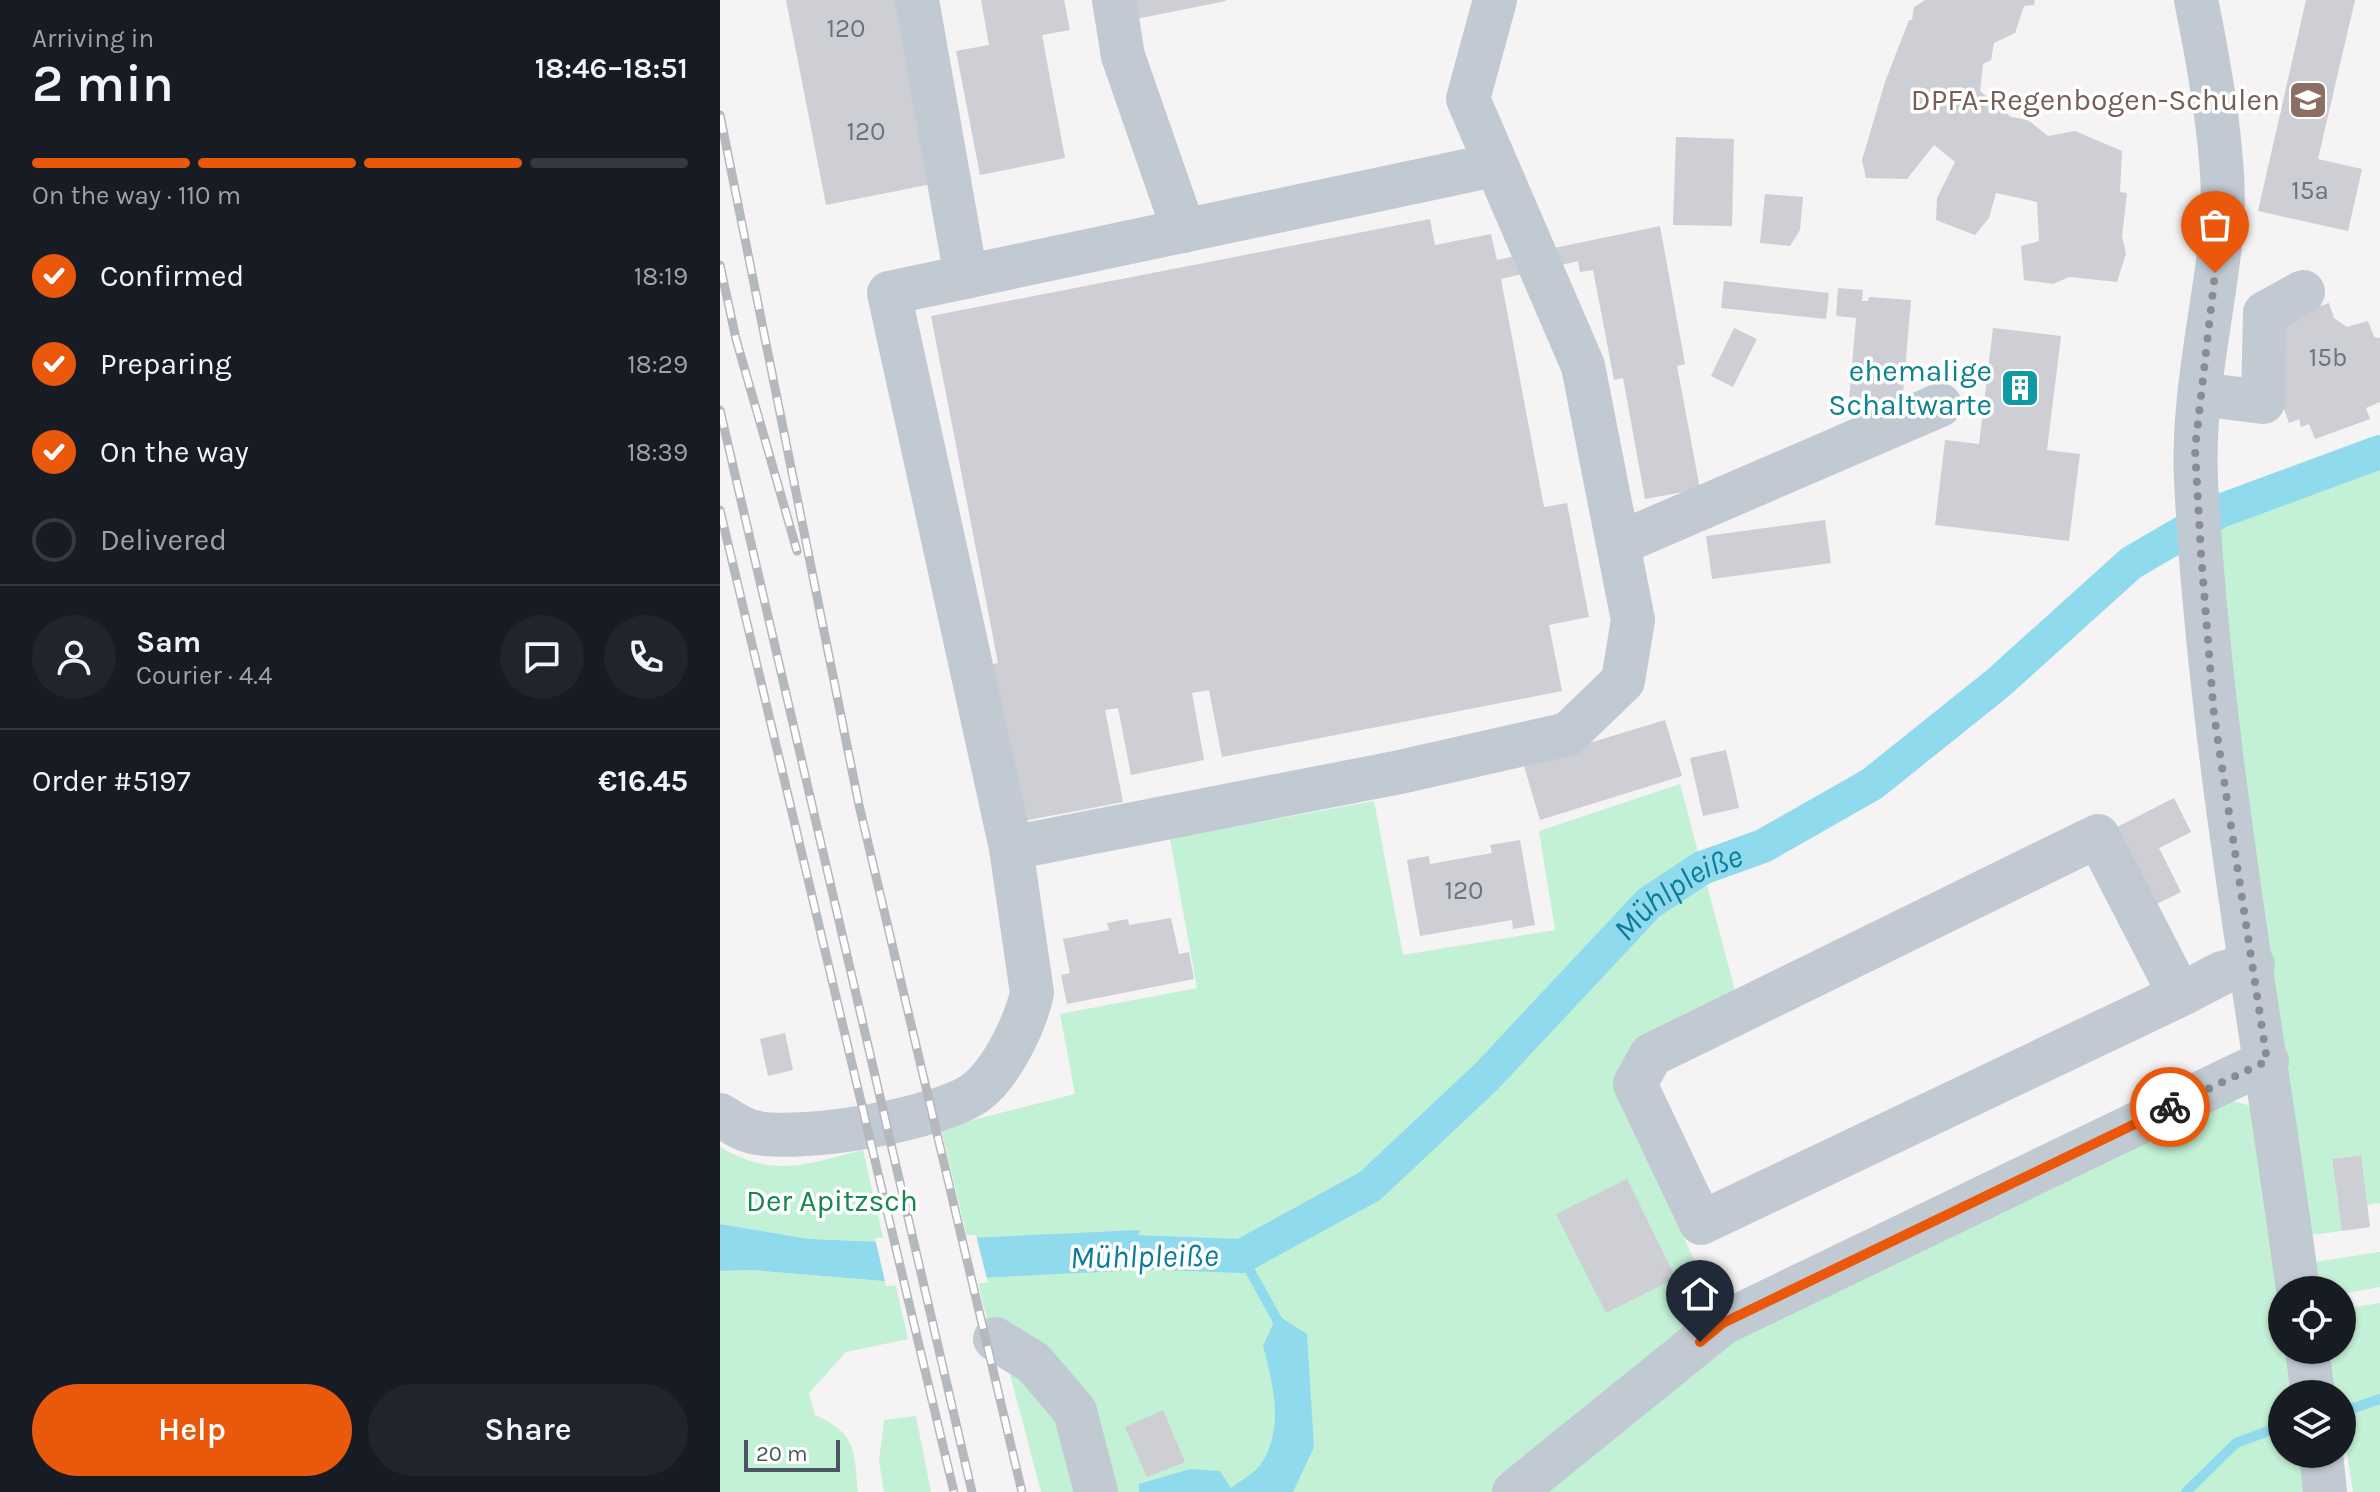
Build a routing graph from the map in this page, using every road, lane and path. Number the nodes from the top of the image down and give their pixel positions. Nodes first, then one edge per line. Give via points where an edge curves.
1 (917, 0) edge
2 (1114, 0) edge
3 (1495, 0) edge
4 (2196, 0) edge
5 (1494, 165) junction
6 (1184, 231) junction
7 (966, 277) junction
8 (2303, 292) dead end
9 (2200, 394) junction
10 (1940, 405) dead end
11 (1620, 543) junction
12 (1011, 848) junction
13 (2253, 965) junction
14 (2180, 995) junction
15 (2267, 1061) junction
16 (720, 1115) edge
17 (2296, 1276) edge
18 (995, 1339) dead end
19 (2322, 1468) edge
20 (1096, 1492) edge
21 (1514, 1492) edge
22 (2325, 1492) edge

1 - 7 street
2 - 6 street via 1123,56
3 - 5 street via 1468,99
4 - 9 street via 2223,189 2208,242
5 - 6 street
5 - 11 street via 1583,366
6 - 7 street
7 - 12 street via 889,293
8 - 9 street via 2265,313 2263,402
9 - 13 street via 2196,480 2214,715
10 - 11 street
11 - 12 street via 1633,620 1623,681 1568,734
12 - 16 street via 1032,993 1027,1016 1007,1053 976,1092 950,1104 842,1132 792,1137 750,1132
13 - 14 street via 2222,973
13 - 15 street
14 - 14 street via 2098,836 1651,1055 1635,1084 1701,1223
15 - 17 street
15 - 21 street via 1723,1323
18 - 20 street via 1033,1362 1075,1411
19 - 22 street

